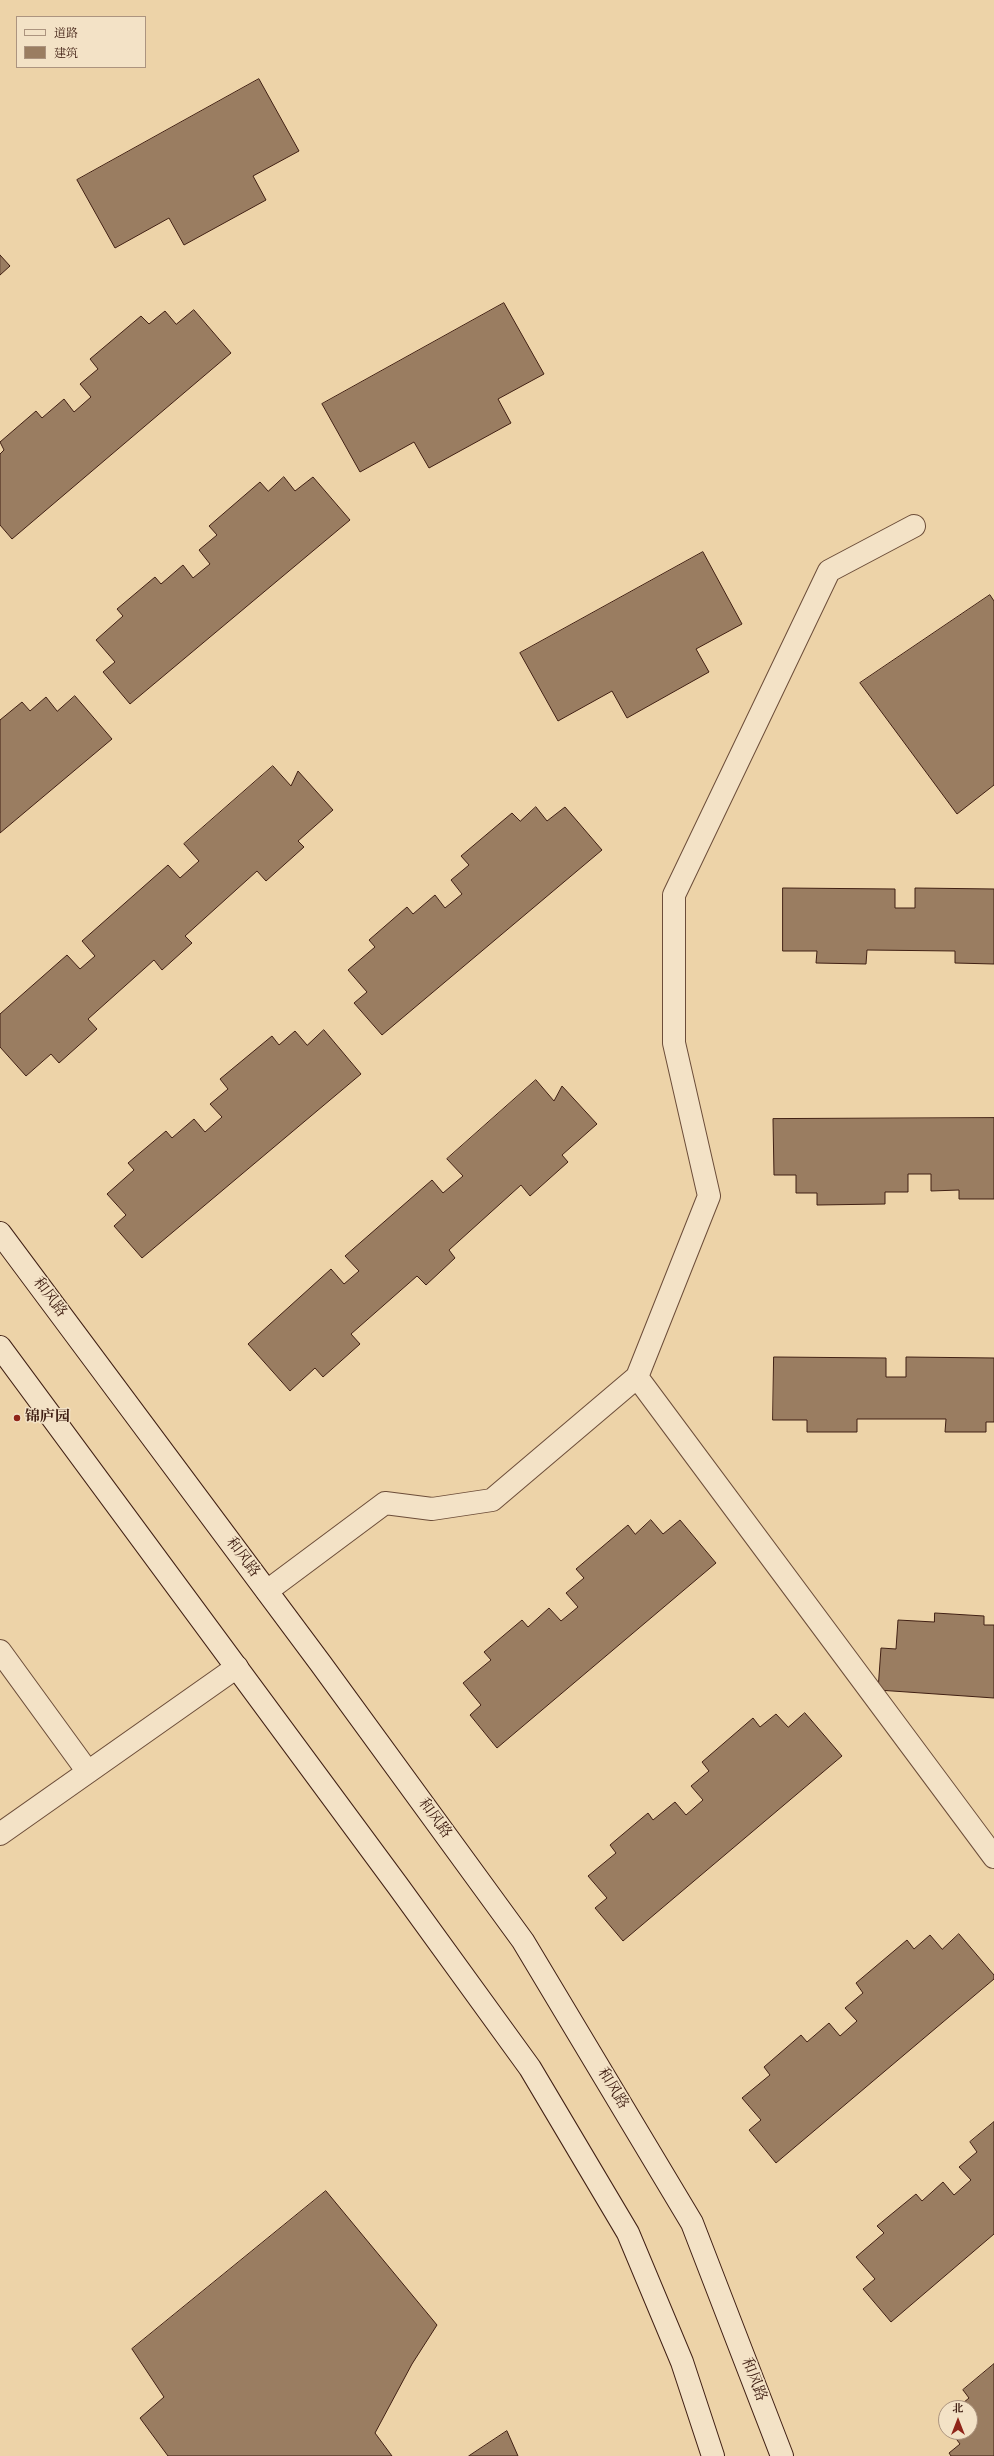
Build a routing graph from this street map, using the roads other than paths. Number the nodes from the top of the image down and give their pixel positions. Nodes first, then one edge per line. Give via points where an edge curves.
1 (914, 526) dead end
2 (0, 1233) edge
3 (0, 1347) edge
4 (637, 1376) junction
5 (267, 1591) junction
6 (0, 1651) edge
7 (237, 1667) junction
8 (88, 1772) junction
9 (0, 1834) edge
10 (994, 1857) edge
11 (713, 2456) edge
12 (782, 2456) edge

1 - 4 street via 828,571 674,895 674,1043 709,1196
2 - 5 street, 和风路
3 - 7 street
4 - 5 street via 492,1500 432,1509 385,1503
4 - 10 street
5 - 12 street, 和风路 via 523,1942 692,2223
6 - 8 street
7 - 8 street
7 - 11 street via 530,2068 628,2234 682,2362
8 - 9 street

